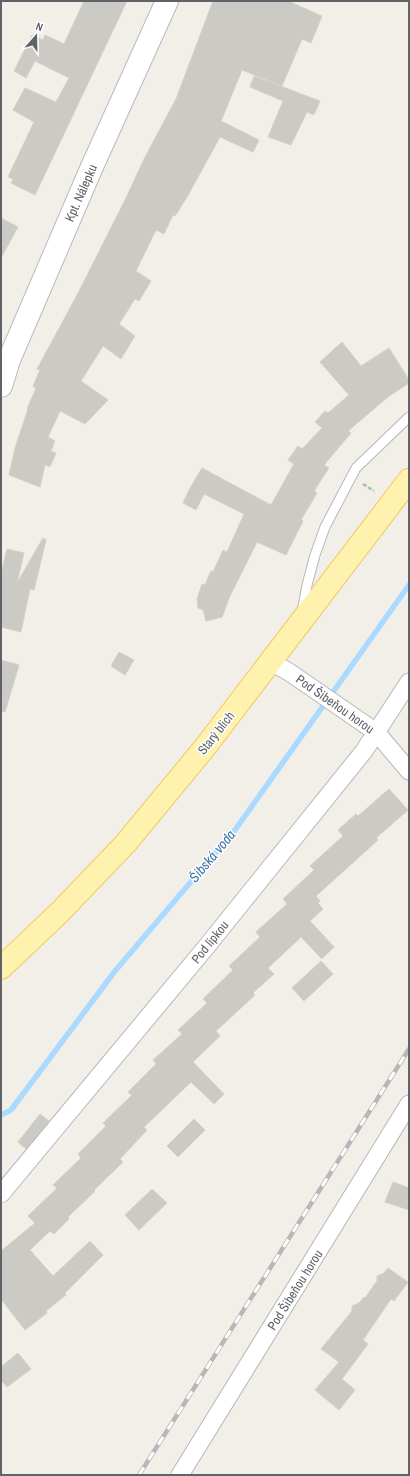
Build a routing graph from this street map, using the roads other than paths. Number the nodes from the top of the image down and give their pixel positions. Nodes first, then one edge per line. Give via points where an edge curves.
1 (167, 1) edge
2 (5, 358) edge
3 (1, 386) edge
4 (409, 417) edge
5 (409, 480) edge
6 (299, 625) junction
7 (271, 662) junction
8 (409, 682) edge
9 (376, 732) junction
10 (409, 771) edge
11 (1, 968) edge
12 (409, 1104) edge
13 (1, 1194) edge
14 (180, 1475) edge

1 - 2 street, Kpt. Nálepku
2 - 3 street, Kpt. Nálepku
4 - 6 lane via 356,468 331,514 315,555
5 - 6 main road, Starý blich
6 - 7 main road, Starý blich
7 - 9 street, Pod Šibeňou horou
7 - 11 main road, Starý blich via 126,843 60,912
8 - 9 street, Pod lipkou
9 - 10 street, Pod Šibeňou horou
9 - 13 street, Pod lipkou via 207,946
12 - 14 street, Pod Šibeňou horou

